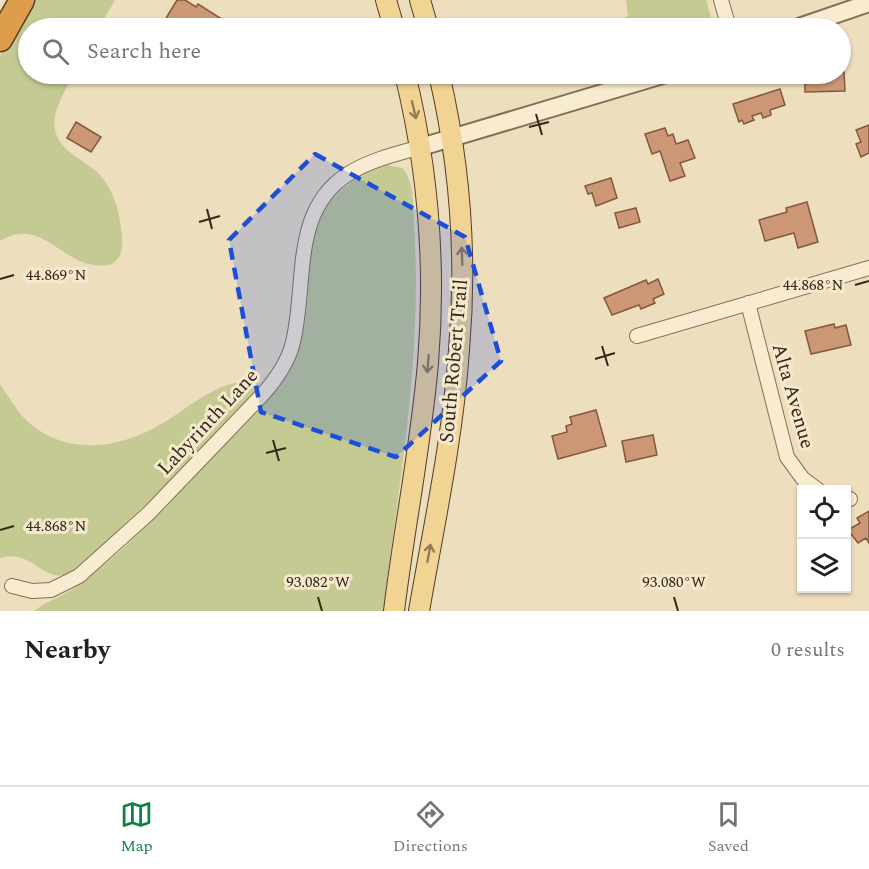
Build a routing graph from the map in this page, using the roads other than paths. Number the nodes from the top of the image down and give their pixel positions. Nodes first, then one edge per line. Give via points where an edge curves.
1 (22, 0) edge
2 (386, 0) edge
3 (420, 0) edge
4 (721, 0) edge
5 (869, 3) edge
6 (391, 18) edge
7 (425, 18) edge
8 (726, 18) edge
9 (825, 18) edge
10 (0, 39) edge
11 (407, 84) edge
12 (441, 84) edge
13 (633, 84) edge
14 (451, 139) junction
15 (421, 147) junction
16 (869, 268) edge
17 (748, 303) junction
18 (637, 336) dead end
19 (812, 485) edge
20 (12, 586) dead end
21 (394, 611) edge
22 (419, 611) edge

1 - 10 highway
2 - 6 main road
3 - 7 main road
4 - 8 street
5 - 9 street
11 -> 15 main road, South Robert Trail
12 - 14 main road, South Robert Trail
13 - 14 street
14 - 15 street
22 -> 14 main road, South Robert Trail via 447,449 459,351 462,253
15 - 20 street, Labyrinth Lane via 347,174 316,209 305,244 292,346 264,393 149,513 69,584 32,591
15 -> 21 main road, South Robert Trail via 429,236 428,362
16 - 17 street
17 - 18 street
17 - 19 street, Alta Avenue via 787,456

